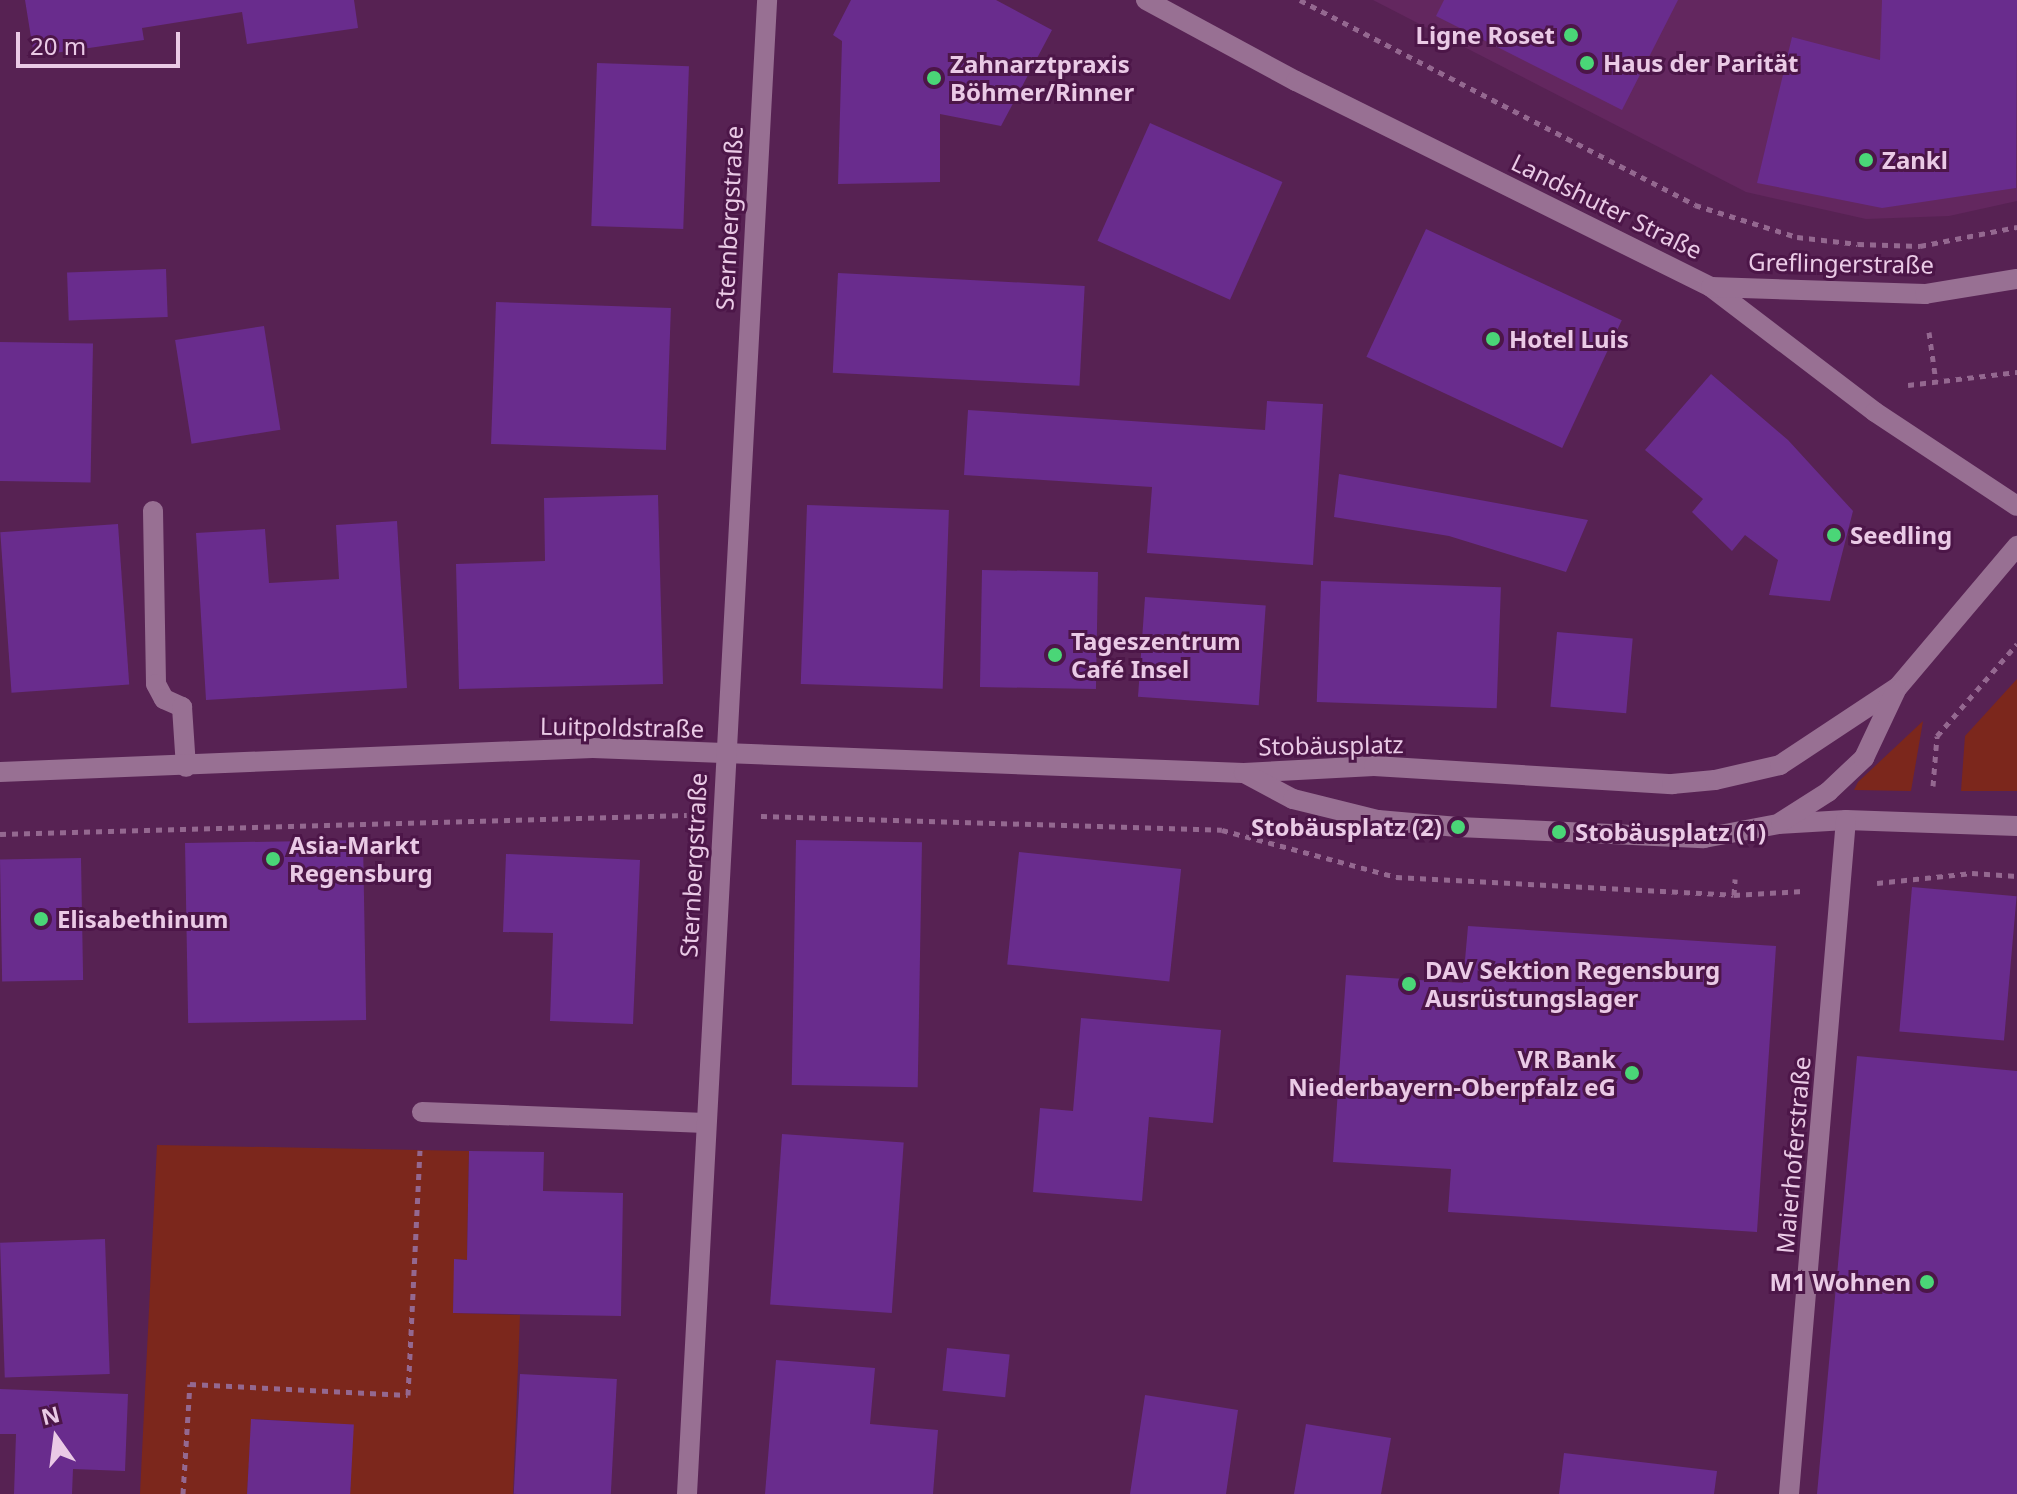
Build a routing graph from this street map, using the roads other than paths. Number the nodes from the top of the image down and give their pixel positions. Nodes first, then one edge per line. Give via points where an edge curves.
1 (767, 0) edge
2 (1146, 0) edge
3 (2017, 279) edge
4 (1711, 287) junction
5 (2017, 506) edge
6 (153, 511) dead end
7 (2017, 546) edge
8 (1898, 687) junction
9 (725, 755) junction
10 (186, 767) junction
11 (0, 772) edge
12 (1244, 773) junction
13 (1846, 820) junction
14 (1778, 824) junction
15 (2017, 826) edge
16 (422, 1112) road end
17 (706, 1123) junction
18 (687, 1494) edge
19 (1789, 1494) edge

1 - 9 street, Sternbergstraße
2 - 4 street, Landshuter Straße via 1310,88
3 - 4 street, Greflingerstraße via 1925,294
4 - 5 street, Landshuter Straße via 1875,412
6 - 10 street via 156,684 164,699 182,707
7 - 8 street, Stobäusplatz
8 - 12 street, Stobäusplatz via 1780,765 1715,780 1672,784 1374,766
8 - 14 street via 1864,758 1828,792
9 - 10 street, Luitpoldstraße via 593,748
9 - 12 street, Luitpoldstraße
9 - 17 street, Sternbergstraße
10 - 11 street, Luitpoldstraße
12 - 14 street, Stobäusplatz via 1293,799 1378,820 1704,838
13 - 14 street, Stobäusplatz
13 - 15 street, Stobäusplatz
13 - 19 street, Maierhoferstraße
16 - 17 street
17 - 18 street, Sternbergstraße

